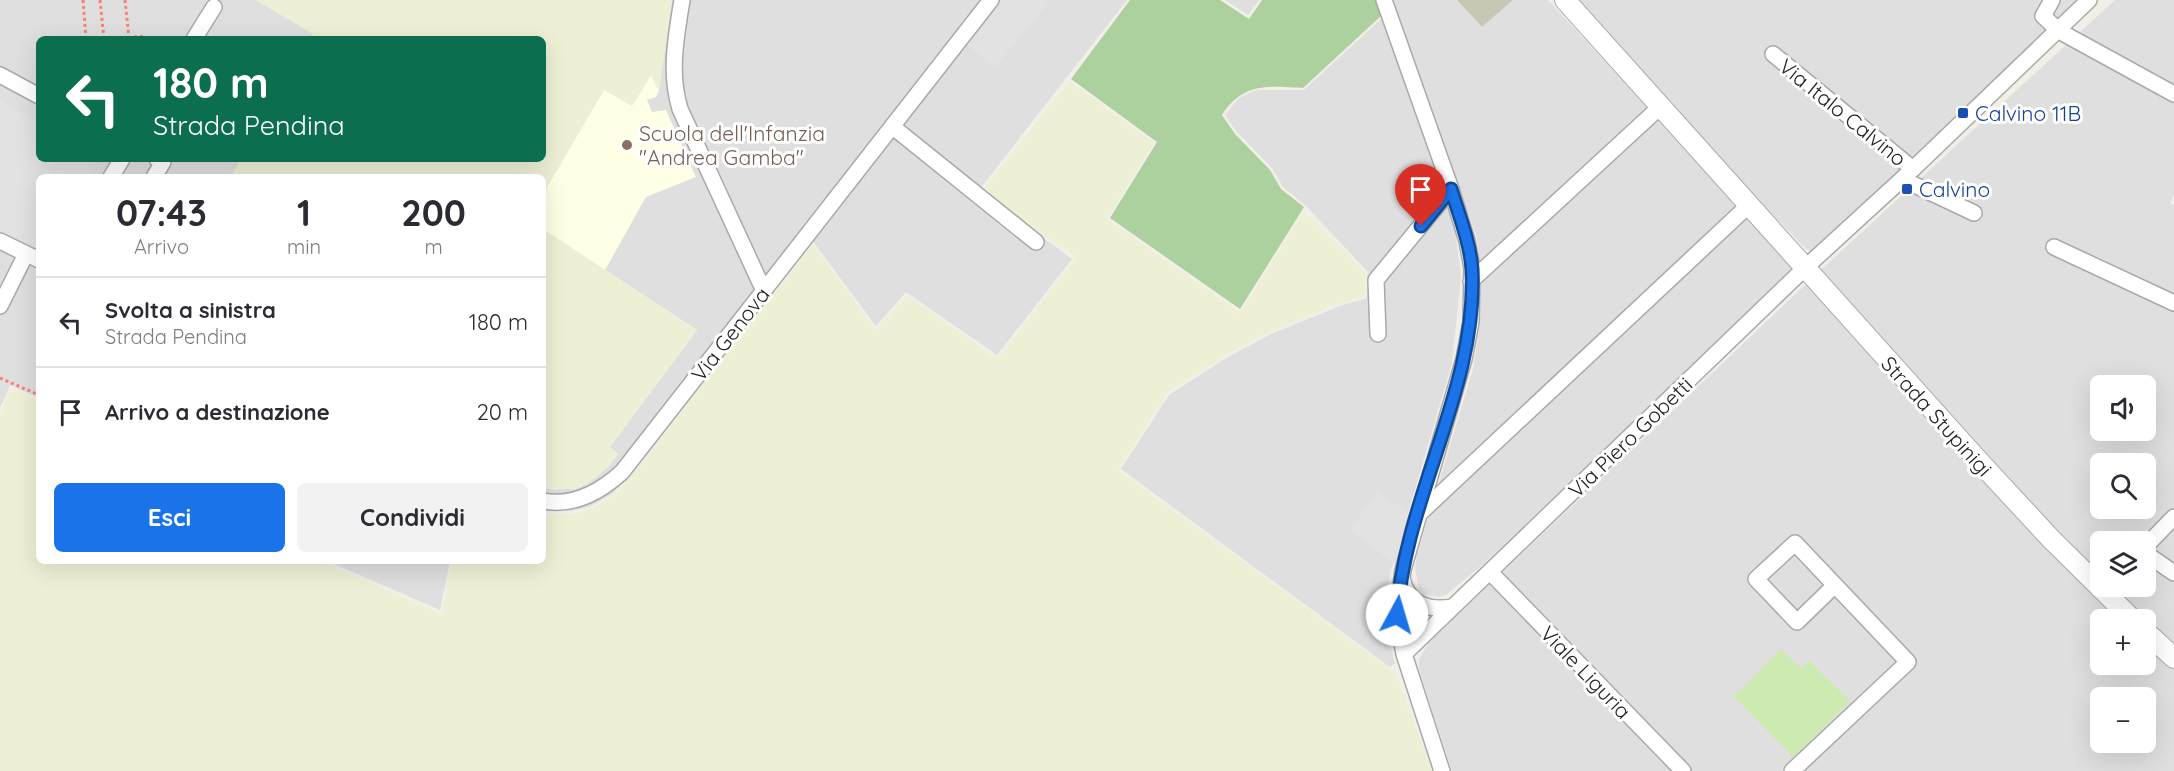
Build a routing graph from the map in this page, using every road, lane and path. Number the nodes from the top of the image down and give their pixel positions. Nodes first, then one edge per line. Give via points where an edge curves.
1 (82, 0) edge
2 (100, 0) edge
3 (125, 0) edge
4 (682, 0) edge
5 (991, 0) edge
6 (1384, 0) edge
7 (1565, 0) edge
8 (2052, 0) edge
9 (2089, 0) edge
10 (214, 7) dead end
11 (2059, 31) junction
12 (86, 36) edge
13 (104, 36) edge
14 (129, 36) edge
15 (196, 36) edge
16 (1773, 54) dead end
17 (0, 75) edge
18 (36, 94) edge
19 (2174, 94) edge
20 (1661, 106) junction
21 (893, 127) junction
22 (1908, 174) junction
23 (1451, 189) junction
24 (1750, 204) junction
25 (1974, 213) dead end
26 (0, 241) edge
27 (1036, 243) dead end
28 (2054, 247) dead end
29 (33, 257) edge
30 (1806, 267) junction
31 (1472, 281) junction
32 (764, 291) junction
33 (2174, 303) edge
34 (0, 306) edge
35 (1378, 334) dead end
36 (0, 378) edge
37 (36, 394) edge
38 (546, 501) edge
39 (1419, 515) junction
40 (2174, 517) edge
41 (2156, 536) edge
42 (2156, 561) edge
43 (1490, 572) junction
44 (2174, 573) edge
45 (1402, 574) junction
46 (2090, 575) edge
47 (1835, 585) junction
48 (2111, 597) edge
49 (1452, 607) junction
50 (2123, 609) edge
51 (2156, 641) edge
52 (1404, 654) junction
53 (2174, 658) edge
54 (1442, 771) edge
55 (1683, 771) edge
56 (1792, 771) edge

1 - 12 path
2 - 13 path
3 - 14 path
4 - 32 street via 674,57 680,109
5 - 21 street, Via Genova
6 - 23 street
7 - 20 street, Strada Stupinigi
8 - 11 street via 2043,16
9 - 11 street, Via Italo Calvino
10 - 15 street
11 - 19 street
11 - 22 street, Via Italo Calvino
16 - 22 street, Via Italo Calvino
17 - 18 street
20 - 24 street, Strada Stupinigi
20 - 31 street
21 - 27 street
21 - 32 street, Via Genova
22 - 25 street
22 - 30 street, Via Italo Calvino
23 - 31 street via 1467,241
23 - 35 street via 1376,280
24 - 30 street, Strada Stupinigi
24 - 39 street
26 - 29 street
28 - 33 street
29 - 34 street
30 - 43 street, Via Piero Gobetti
30 - 46 street, Strada Stupinigi via 1969,451
31 - 39 street via 1471,322 1464,359
32 - 38 street, Via Genova via 622,472 607,486 585,497 569,502
36 - 37 path
39 - 45 street
40 - 41 street
42 - 44 street
43 - 49 street, Via Piero Gobetti
43 - 55 street, Viale Liguria
45 - 49 street via 1406,590 1419,604 1439,609
45 - 52 street via 1397,615
47 - 47 street via 1795,543 1756,579 1797,622
47 - 56 street via 1908,662
48 - 50 street, Strada Stupinigi
49 - 52 street, Via Piero Gobetti
51 - 53 street
52 - 54 street

